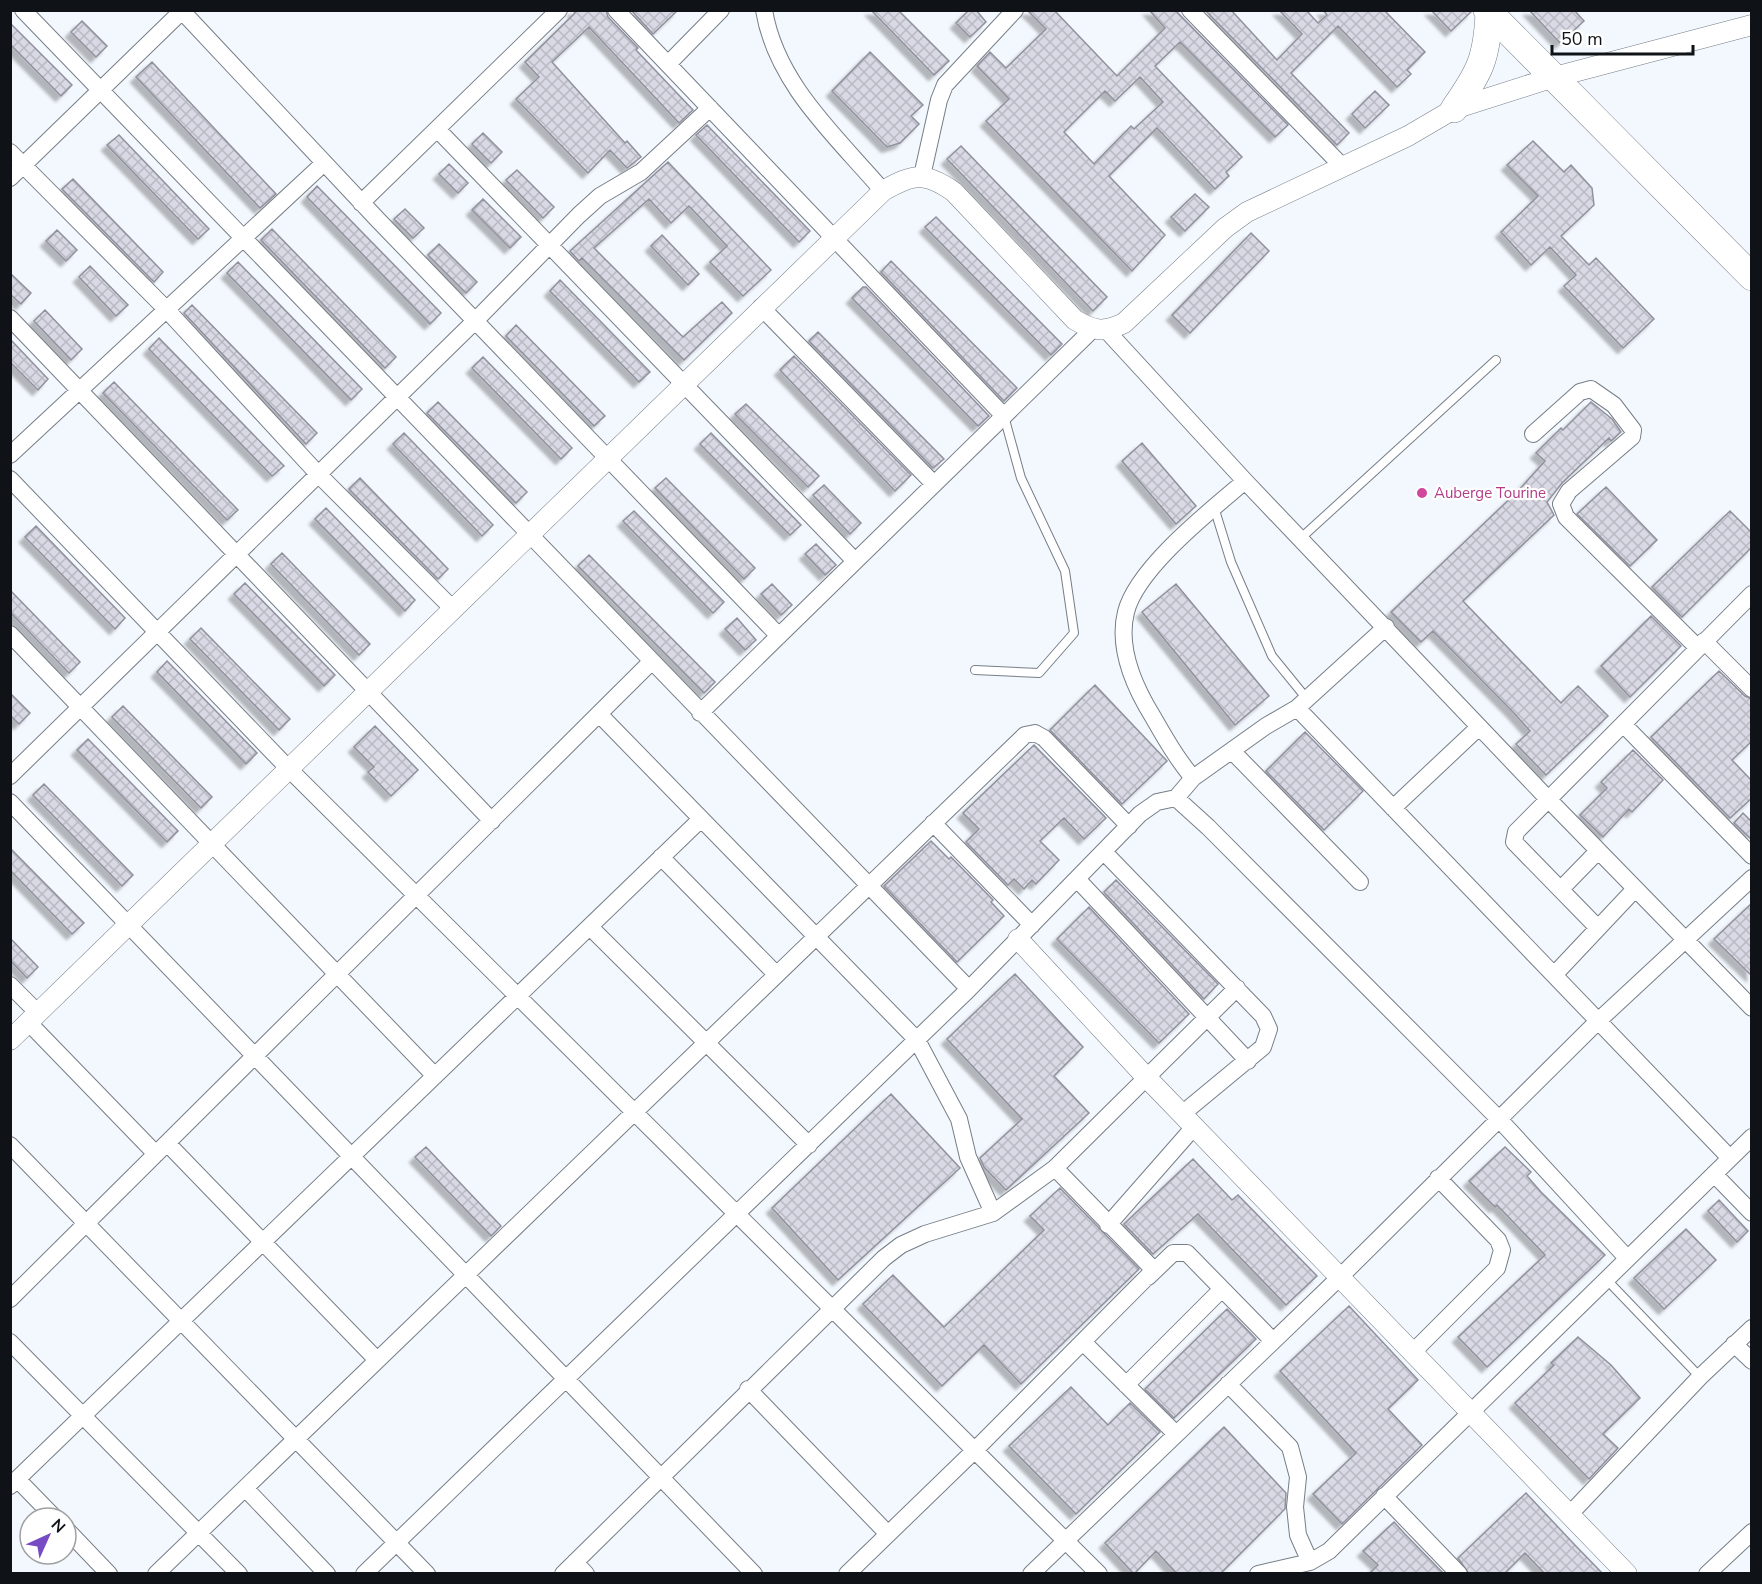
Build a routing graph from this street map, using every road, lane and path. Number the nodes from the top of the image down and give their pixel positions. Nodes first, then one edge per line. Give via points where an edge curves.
1 (23, 10) edge
2 (559, 10) edge
3 (616, 10) edge
4 (721, 10) edge
5 (764, 10) edge
6 (1015, 10) edge
7 (1190, 10) edge
8 (182, 11) edge
9 (1488, 12) edge
10 (1752, 24) edge
11 (668, 64) junction
12 (1551, 78) junction
13 (101, 91) junction
14 (711, 108) junction
15 (1454, 110) junction
16 (437, 129) junction
17 (10, 152) edge
18 (324, 163) junction
19 (24, 166) junction
20 (1343, 167) junction
21 (922, 176) junction
22 (10, 178) edge
23 (883, 191) junction
24 (361, 202) junction
25 (834, 236) junction
26 (243, 238) junction
27 (550, 246) junction
28 (1752, 277) edge
29 (761, 307) junction
30 (166, 309) junction
31 (10, 318) edge
32 (475, 321) junction
33 (1100, 330) junction
34 (1497, 360) dead end
35 (684, 382) junction
36 (79, 389) junction
37 (397, 398) junction
38 (1004, 416) junction
39 (1533, 434) dead end
40 (10, 455) edge
41 (607, 457) junction
42 (318, 474) junction
43 (10, 479) edge
44 (1245, 481) junction
45 (934, 484) junction
46 (1214, 507) junction
47 (528, 534) junction
48 (1301, 538) junction
49 (237, 554) junction
50 (855, 561) junction
51 (1752, 594) edge
52 (452, 608) junction
53 (1386, 627) junction
54 (157, 632) junction
55 (10, 634) edge
56 (779, 636) junction
57 (1701, 644) junction
58 (651, 662) junction
59 (975, 670) dead end
60 (1752, 688) edge
61 (367, 691) junction
62 (1302, 703) junction
63 (81, 707) junction
64 (700, 713) junction
65 (599, 714) junction
66 (1623, 724) junction
67 (1479, 727) junction
68 (1232, 751) junction
69 (288, 768) junction
70 (10, 776) edge
71 (1193, 778) junction
72 (1176, 798) junction
73 (1548, 799) junction
74 (10, 802) edge
75 (1393, 808) junction
76 (701, 819) junction
77 (492, 821) junction
78 (933, 824) junction
79 (1130, 826) junction
80 (212, 842) junction
81 (1598, 851) junction
82 (1104, 852) junction
83 (1752, 856) edge
84 (661, 857) junction
85 (1752, 878) edge
86 (1077, 879) junction
87 (1360, 882) dead end
88 (868, 885) junction
89 (1635, 889) junction
90 (1561, 890) junction
91 (417, 896) junction
92 (129, 924) junction
93 (1032, 925) junction
94 (590, 927) junction
95 (1598, 928) junction
96 (816, 936) junction
97 (1018, 939) junction
98 (1685, 940) junction
99 (339, 973) junction
100 (776, 974) junction
101 (1554, 975) junction
102 (10, 985) edge
103 (1237, 988) junction
104 (969, 989) junction
105 (517, 997) junction
106 (1752, 1008) edge
107 (1209, 1017) junction
108 (33, 1018) junction
109 (1598, 1021) junction
110 (10, 1040) edge
111 (917, 1040) junction
112 (706, 1042) junction
113 (255, 1055) junction
114 (1248, 1061) junction
115 (435, 1076) junction
116 (1147, 1078) junction
117 (633, 1112) junction
118 (1498, 1118) junction
119 (1188, 1120) junction
120 (1752, 1137) edge
121 (808, 1144) junction
122 (10, 1145) edge
123 (161, 1148) junction
124 (352, 1156) junction
125 (1730, 1158) junction
126 (1055, 1168) junction
127 (1713, 1174) junction
128 (1438, 1178) junction
129 (993, 1213) junction
130 (1752, 1213) edge
131 (736, 1215) junction
132 (86, 1223) junction
133 (1108, 1225) junction
134 (263, 1242) junction
135 (1627, 1258) junction
136 (466, 1274) junction
137 (1147, 1277) junction
138 (1340, 1277) junction
139 (1605, 1279) junction
140 (1222, 1289) junction
141 (10, 1299) edge
142 (831, 1309) junction
143 (181, 1321) junction
144 (1752, 1328) edge
145 (1273, 1341) junction
146 (1083, 1342) junction
147 (1734, 1344) junction
148 (14, 1351) edge
149 (1413, 1352) junction
150 (377, 1360) junction
151 (1752, 1361) edge
152 (1700, 1377) junction
153 (567, 1378) junction
154 (1228, 1384) junction
155 (1126, 1385) junction
156 (748, 1389) junction
157 (1470, 1411) junction
158 (83, 1416) junction
159 (1176, 1434) junction
160 (296, 1438) junction
161 (975, 1450) junction
162 (661, 1477) junction
163 (14, 1483) edge
164 (245, 1488) junction
165 (1384, 1496) junction
166 (41, 1506) edge
167 (1570, 1515) junction
168 (1752, 1532) edge
169 (199, 1533) junction
170 (888, 1534) junction
171 (1066, 1540) junction
172 (78, 1542) edge
173 (397, 1542) junction
174 (1310, 1562) junction
175 (575, 1570) edge
176 (109, 1574) edge
177 (156, 1574) edge
178 (239, 1574) edge
179 (327, 1574) edge
180 (364, 1574) edge
181 (427, 1574) edge
182 (754, 1574) edge
183 (847, 1574) edge
184 (1031, 1574) edge
185 (1099, 1574) edge
186 (1258, 1574) edge
187 (1459, 1574) edge
188 (1627, 1574) edge
189 (1707, 1574) edge

1 - 13 street
2 - 16 street
3 - 11 street
4 - 11 street
5 - 23 street via 782,67
6 - 21 street via 945,85
7 - 20 street
8 - 13 street
8 - 18 street
9 - 12 highway
9 - 15 highway via 1487,48 1476,78
10 - 12 street
11 - 14 street
12 - 15 street
12 - 28 highway
13 - 19 street
13 - 26 street
14 - 25 street
14 - 27 street via 641,172 600,196
15 - 20 street
16 - 24 street
16 - 27 street
17 - 19 street
18 - 24 street
18 - 26 street
19 - 22 street
19 - 30 street
20 - 33 street via 1247,212 1224,228 1124,323
21 - 23 street via 902,180
21 - 33 street via 938,180 954,192 1075,320
23 - 25 street
24 - 32 street
25 - 29 street
25 - 38 street
26 - 30 street
26 - 37 street
27 - 32 street
27 - 35 street
29 - 35 street
29 - 45 street
30 - 36 street
30 - 42 street
31 - 36 street
32 - 37 street
32 - 41 street
33 - 38 street
33 - 44 street
34 - 48 lane
35 - 41 street
35 - 50 street
36 - 40 street
36 - 49 street
37 - 42 street
37 - 47 street
38 - 45 street
38 - 59 lane via 1021,478 1065,571 1074,633 1039,673
39 - 57 street via 1580,393 1590,389 1614,405 1633,430 1632,437 1569,491 1561,504 1566,518
41 - 47 street
41 - 56 street
42 - 49 street
42 - 52 street
43 - 54 street
44 - 46 street
44 - 48 street
45 - 50 street
46 - 62 lane via 1231,562 1272,656
46 - 71 street via 1148,572 1126,613 1128,660 1137,691 1178,761
47 - 52 street
47 - 58 street
48 - 53 street
49 - 54 street
49 - 61 street
50 - 56 street
51 - 57 street
52 - 61 street
53 - 62 street
53 - 67 street
54 - 63 street
54 - 69 street
55 - 63 street
56 - 64 street
57 - 60 street
57 - 66 street
58 - 64 street
58 - 65 street
61 - 69 street
61 - 77 street
62 - 68 street
62 - 75 street
63 - 70 street
63 - 80 street
64 - 88 street
65 - 76 street
65 - 77 street
66 - 73 street
66 - 83 street
67 - 73 street
67 - 75 street
68 - 71 street
68 - 87 street
69 - 80 street
69 - 91 street
71 - 72 street
72 - 79 street via 1157,802
72 - 118 street
73 - 81 street
73 - 90 street via 1516,832 1514,842
74 - 92 street
75 - 101 street
76 - 84 street
76 - 96 street
77 - 91 street
78 - 79 street via 1025,735 1035,733
78 - 88 street
78 - 93 street
79 - 82 street
80 - 92 street
80 - 99 street
81 - 89 street
81 - 90 street
82 - 86 street
82 - 103 street
84 - 94 street
84 - 100 street
85 - 98 street
86 - 93 street
86 - 107 street
88 - 96 street
88 - 104 street
89 - 95 street
89 - 98 street
90 - 95 street
91 - 99 street
91 - 105 street
92 - 108 street
92 - 113 street
93 - 97 street
94 - 105 street
94 - 112 street
95 - 101 street
96 - 100 street
96 - 111 street
97 - 104 street
97 - 116 street
98 - 106 street
98 - 109 street
99 - 113 street
99 - 115 street
100 - 112 street
101 - 109 street
102 - 108 street
103 - 107 street
103 - 114 street via 1263,1016 1269,1029 1263,1047
104 - 111 street
105 - 115 street
105 - 117 street
107 - 114 street
107 - 116 street
108 - 110 street
108 - 123 street
109 - 118 street
109 - 125 street
111 - 121 street
111 - 129 street via 959,1119 968,1157
112 - 117 street
112 - 121 street
113 - 123 street
113 - 124 street
114 - 119 street
115 - 124 street
116 - 119 street
116 - 126 street
117 - 131 street
117 - 136 street
118 - 128 street
118 - 135 street
119 - 133 street
119 - 138 street
120 - 125 street
121 - 131 street
122 - 132 street
123 - 132 street
123 - 134 street
124 - 134 street
124 - 136 street
125 - 127 street
126 - 129 street
126 - 133 street
127 - 130 street
127 - 135 street
128 - 138 street
128 - 149 street via 1498,1240 1501,1257 1497,1268
129 - 142 street via 901,1245
131 - 142 street
131 - 153 street
132 - 141 street
132 - 143 street
133 - 137 street via 1154,1270
134 - 143 street
134 - 150 street
135 - 139 street
136 - 150 street
136 - 153 street
137 - 140 street via 1178,1251 1187,1253
137 - 146 street
138 - 145 street
138 - 149 street
139 - 152 lane
139 - 157 street
140 - 145 street
140 - 155 street
142 - 156 street
142 - 161 street
143 - 158 street
143 - 160 street
144 - 147 street
145 - 154 street
146 - 155 street
146 - 161 street
147 - 151 street
147 - 152 street
148 - 158 street
149 - 157 street
150 - 160 street
152 - 167 street
153 - 162 street
153 - 173 street
154 - 159 street
154 - 174 street via 1290,1447 1298,1477 1294,1507 1298,1535
155 - 159 street
156 - 162 street
156 - 170 street
157 - 165 street
157 - 167 street
158 - 163 street
158 - 169 street
159 - 171 street
160 - 164 street
160 - 173 street
161 - 170 street
161 - 171 street
162 - 175 street
162 - 182 street
163 - 166 street
164 - 169 street
164 - 179 street
165 - 174 street via 1329,1551
165 - 187 street
167 - 188 street
168 - 189 street
169 - 177 street
169 - 178 street
170 - 183 street
171 - 184 street
171 - 185 street
172 - 176 street
173 - 180 street
173 - 181 street
174 - 186 street

